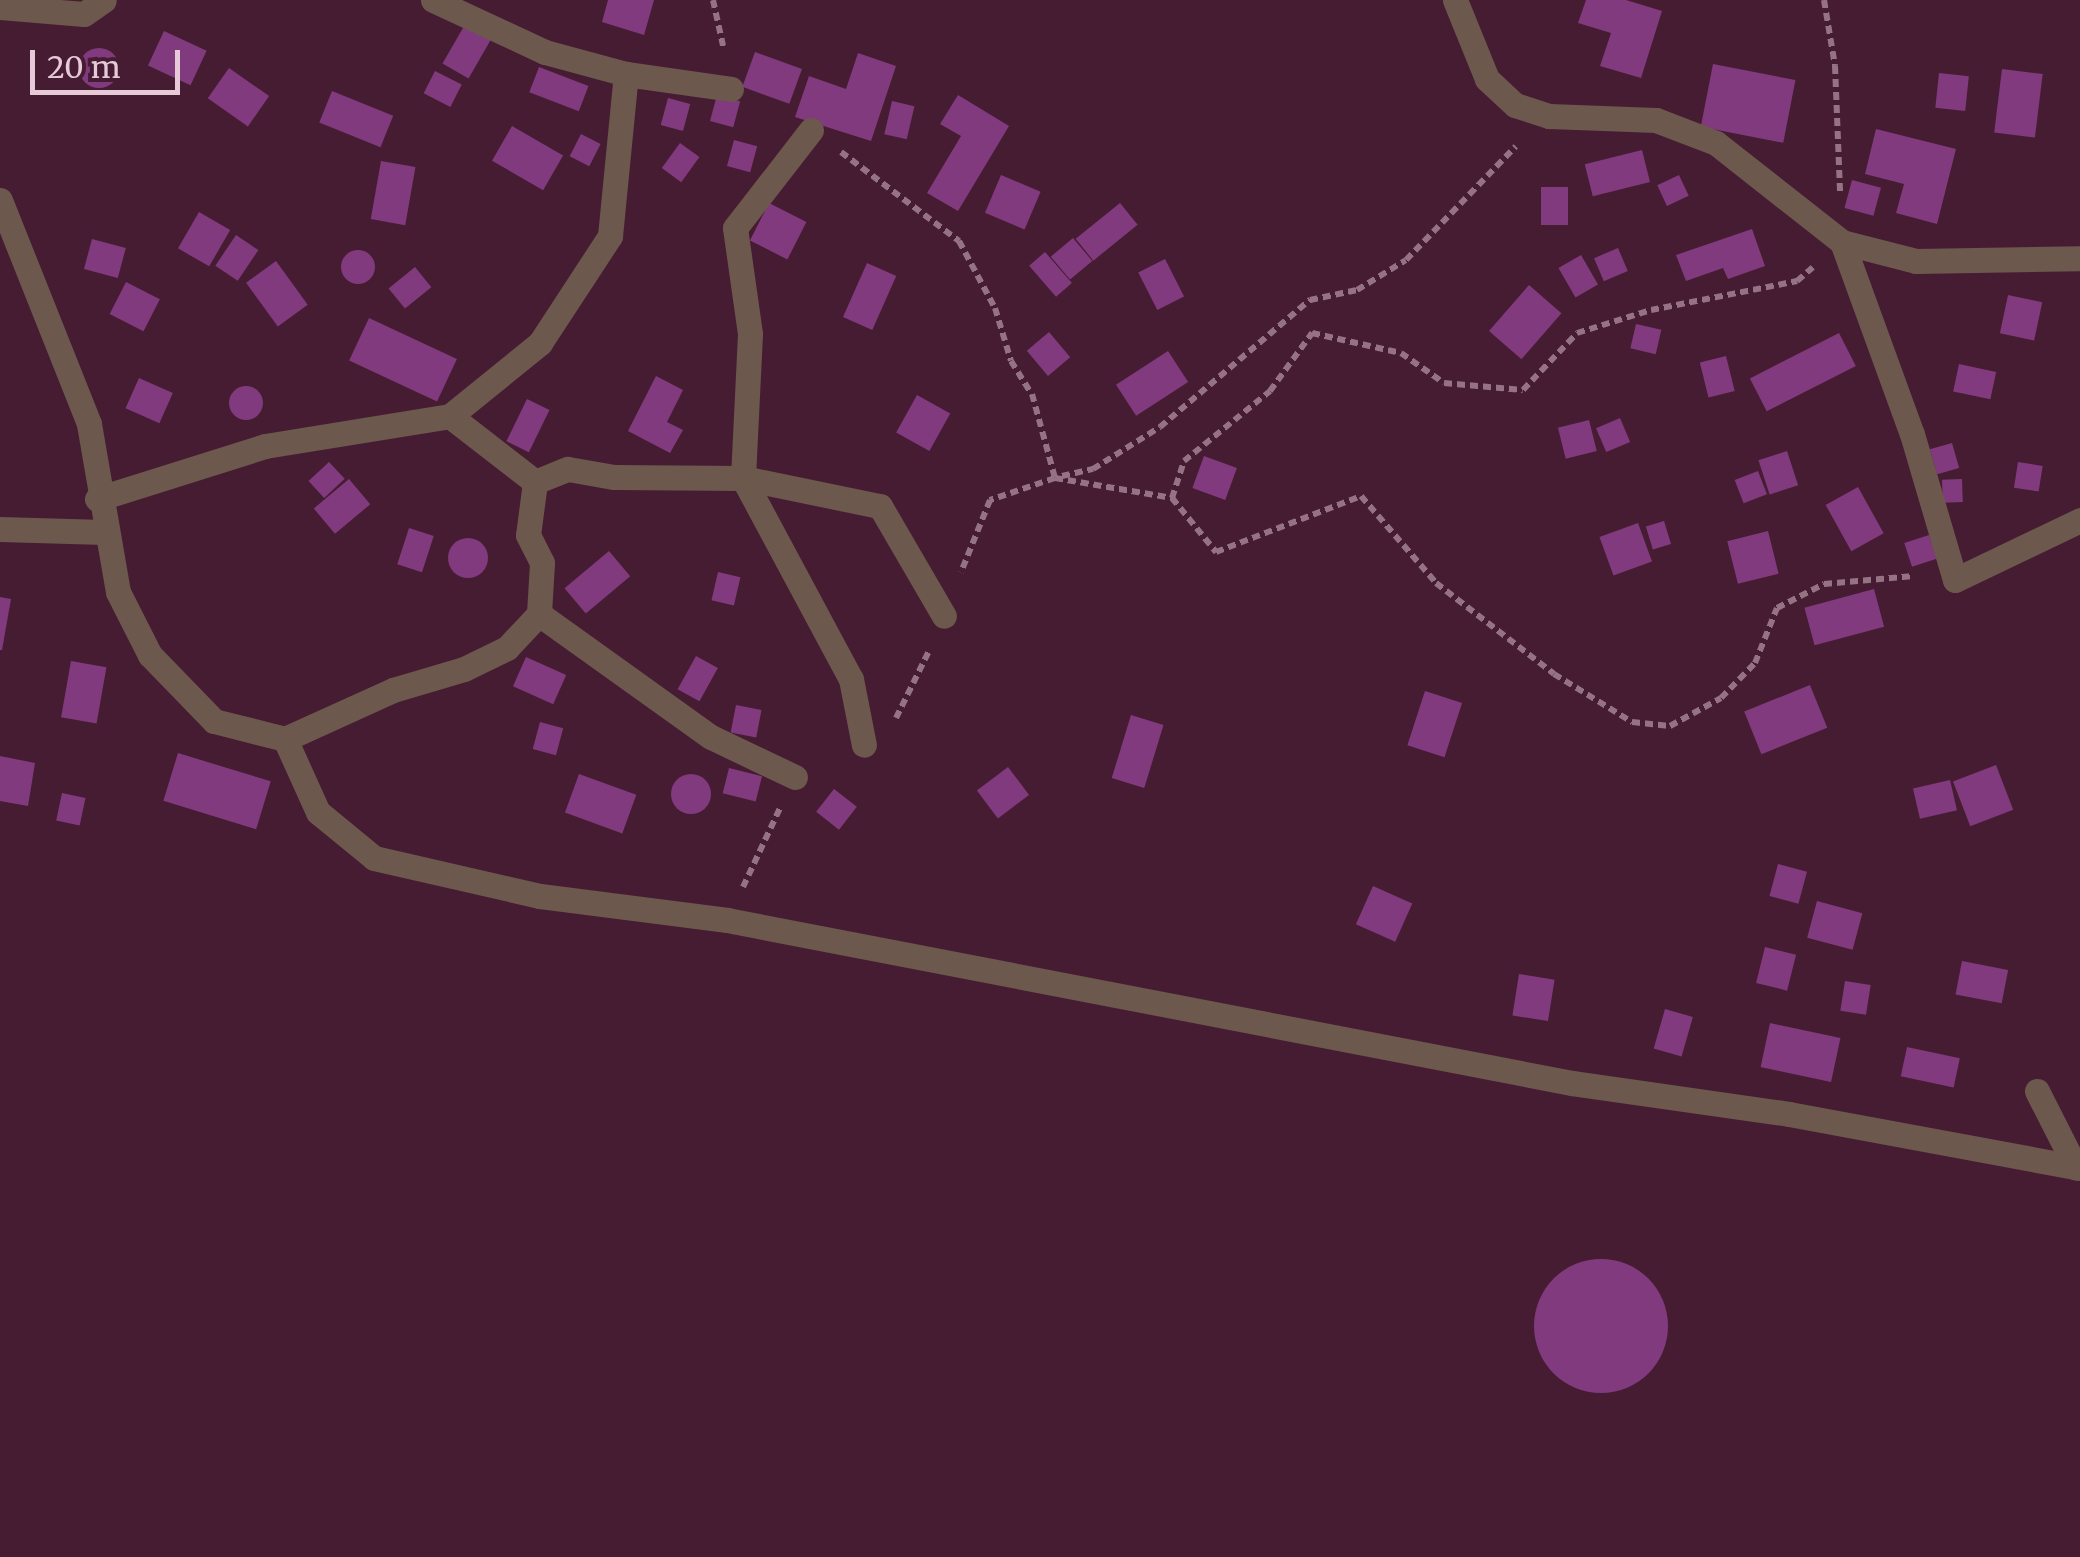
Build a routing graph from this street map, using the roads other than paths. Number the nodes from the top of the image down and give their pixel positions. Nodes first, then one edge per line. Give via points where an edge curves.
1 (104, 0) edge
2 (433, 0) edge
3 (1455, 0) edge
4 (0, 8) edge
5 (626, 74) junction
6 (730, 90) road end
7 (812, 130) road end
8 (0, 200) edge
9 (1842, 242) junction
10 (2080, 258) edge
11 (450, 416) junction
12 (744, 478) junction
13 (536, 482) junction
14 (97, 499) junction
15 (2080, 520) edge
16 (0, 529) edge
17 (104, 532) junction
18 (539, 614) junction
19 (944, 616) road end
20 (286, 739) junction
21 (864, 745) road end
22 (795, 777) road end
23 (2037, 1091) dead end
24 (2078, 1168) edge

1 - 4 street via 84,14
2 - 5 street via 545,52
3 - 9 street via 1487,79 1515,105 1549,116 1656,120 1716,143
5 - 6 street
5 - 11 street via 610,236 540,343
7 - 12 street via 735,228 750,334
8 - 14 street via 90,424
9 - 10 street via 1916,261
9 - 15 street via 1956,580
11 - 13 street
11 - 14 street via 265,446
12 - 13 street via 568,470
12 - 19 street via 880,506
12 - 21 street via 851,679
13 - 18 street via 528,535 542,564
14 - 17 street
16 - 17 street
17 - 20 street via 118,592 172,680 214,720
18 - 20 street via 507,648
18 - 22 street via 711,737
20 - 24 street via 318,812 374,858 540,896 727,920 1572,1083 1788,1114
23 - 24 street

